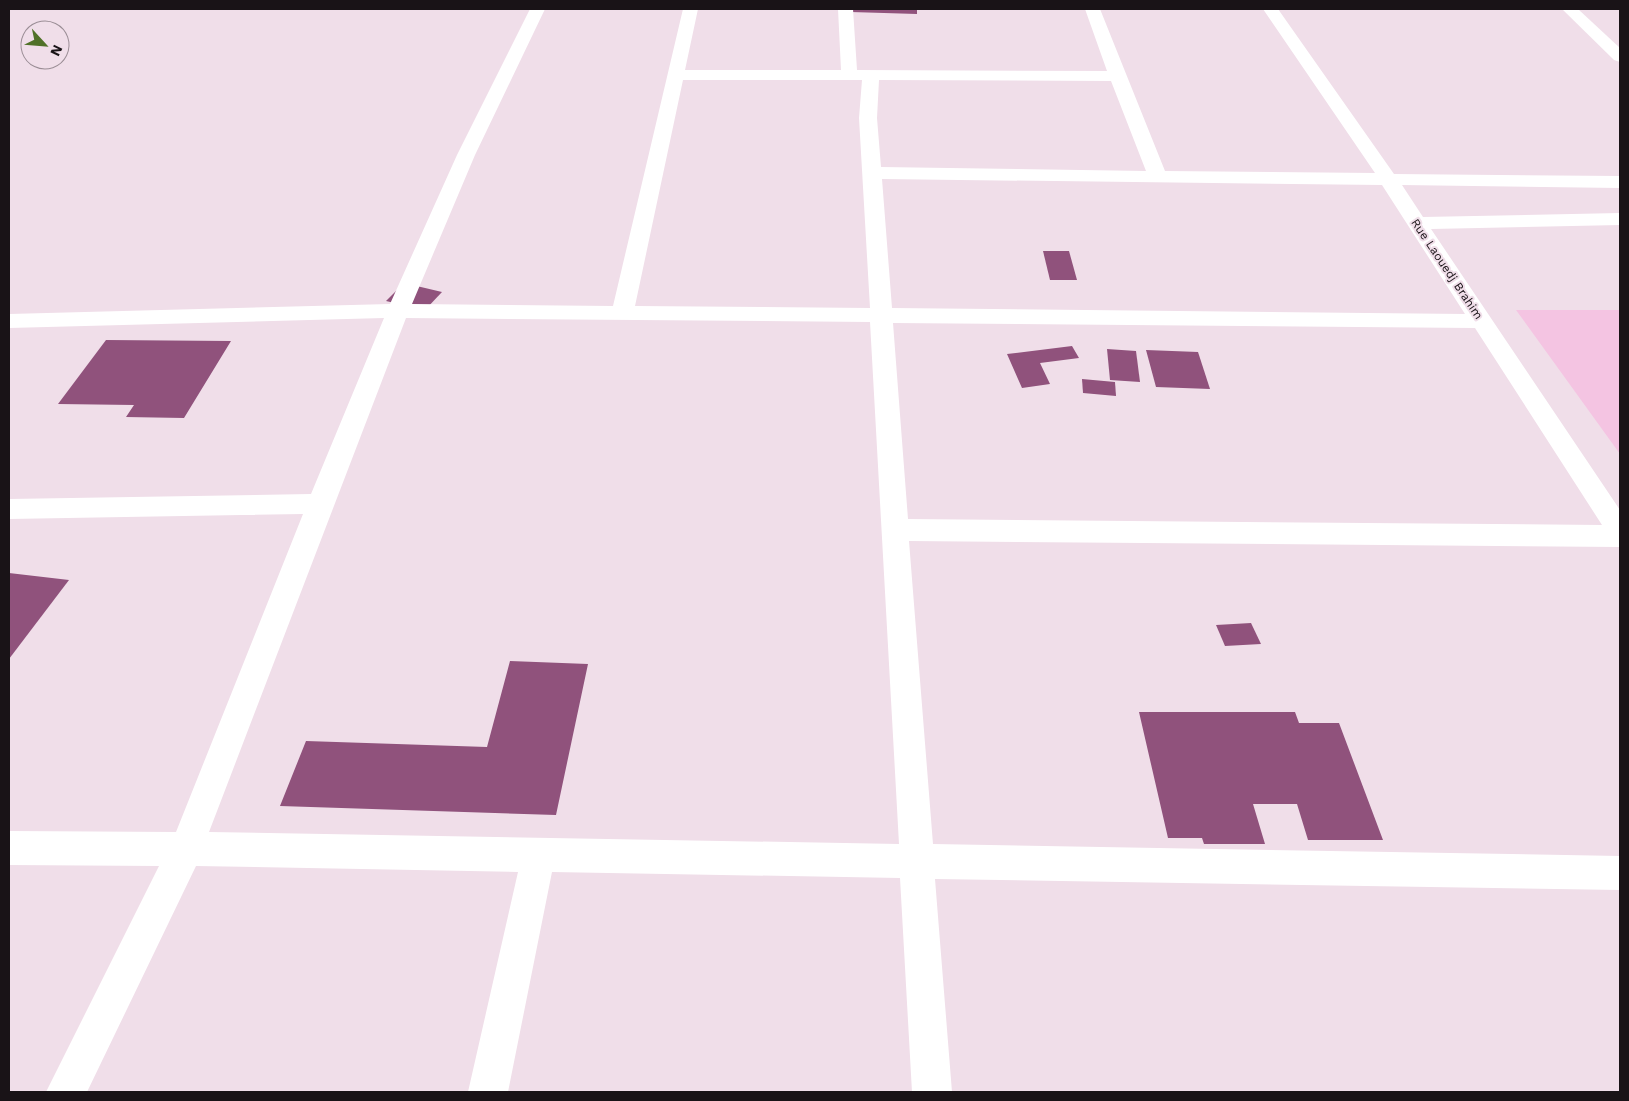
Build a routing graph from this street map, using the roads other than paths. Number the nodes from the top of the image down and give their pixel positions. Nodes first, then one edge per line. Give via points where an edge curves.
1 (537, 9) edge
2 (690, 9) edge
3 (846, 9) edge
4 (1092, 9) edge
5 (1271, 9) edge
6 (1569, 9) edge
7 (1620, 57) edge
8 (675, 75) junction
9 (860, 75) junction
10 (1117, 76) junction
11 (871, 173) junction
12 (1158, 176) junction
13 (1388, 180) junction
14 (1620, 182) edge
15 (1620, 219) edge
16 (1416, 223) junction
17 (398, 311) junction
18 (622, 313) junction
19 (880, 315) junction
20 (9, 321) edge
21 (1482, 321) junction
22 (320, 504) junction
23 (9, 509) edge
24 (895, 530) junction
25 (1620, 531) edge
26 (1620, 536) edge
27 (9, 848) edge
28 (186, 849) junction
29 (539, 854) junction
30 (916, 861) junction
31 (1620, 873) edge
32 (66, 1092) edge
33 (488, 1092) edge
34 (932, 1092) edge

1 - 17 street via 466,155
2 - 8 street
3 - 9 street
4 - 10 street
5 - 13 street, Rue Laouedj Brahim
6 - 7 street
8 - 9 street
8 - 18 street
9 - 10 street
9 - 11 street via 868,118
10 - 12 street
11 - 12 street
11 - 19 street
12 - 13 street
13 - 14 street
13 - 16 street, Rue Laouedj Brahim
15 - 16 street
16 - 21 street, Rue Laouedj Brahim
17 - 18 street
17 - 20 street
17 - 22 street
18 - 19 street
19 - 21 street
19 - 24 street
21 - 25 street, Rue Laouedj Brahim
22 - 23 street
22 - 28 street
24 - 26 street
24 - 30 street
27 - 28 street
28 - 29 street
28 - 32 street
29 - 30 street
29 - 33 street
30 - 31 street
30 - 34 street

